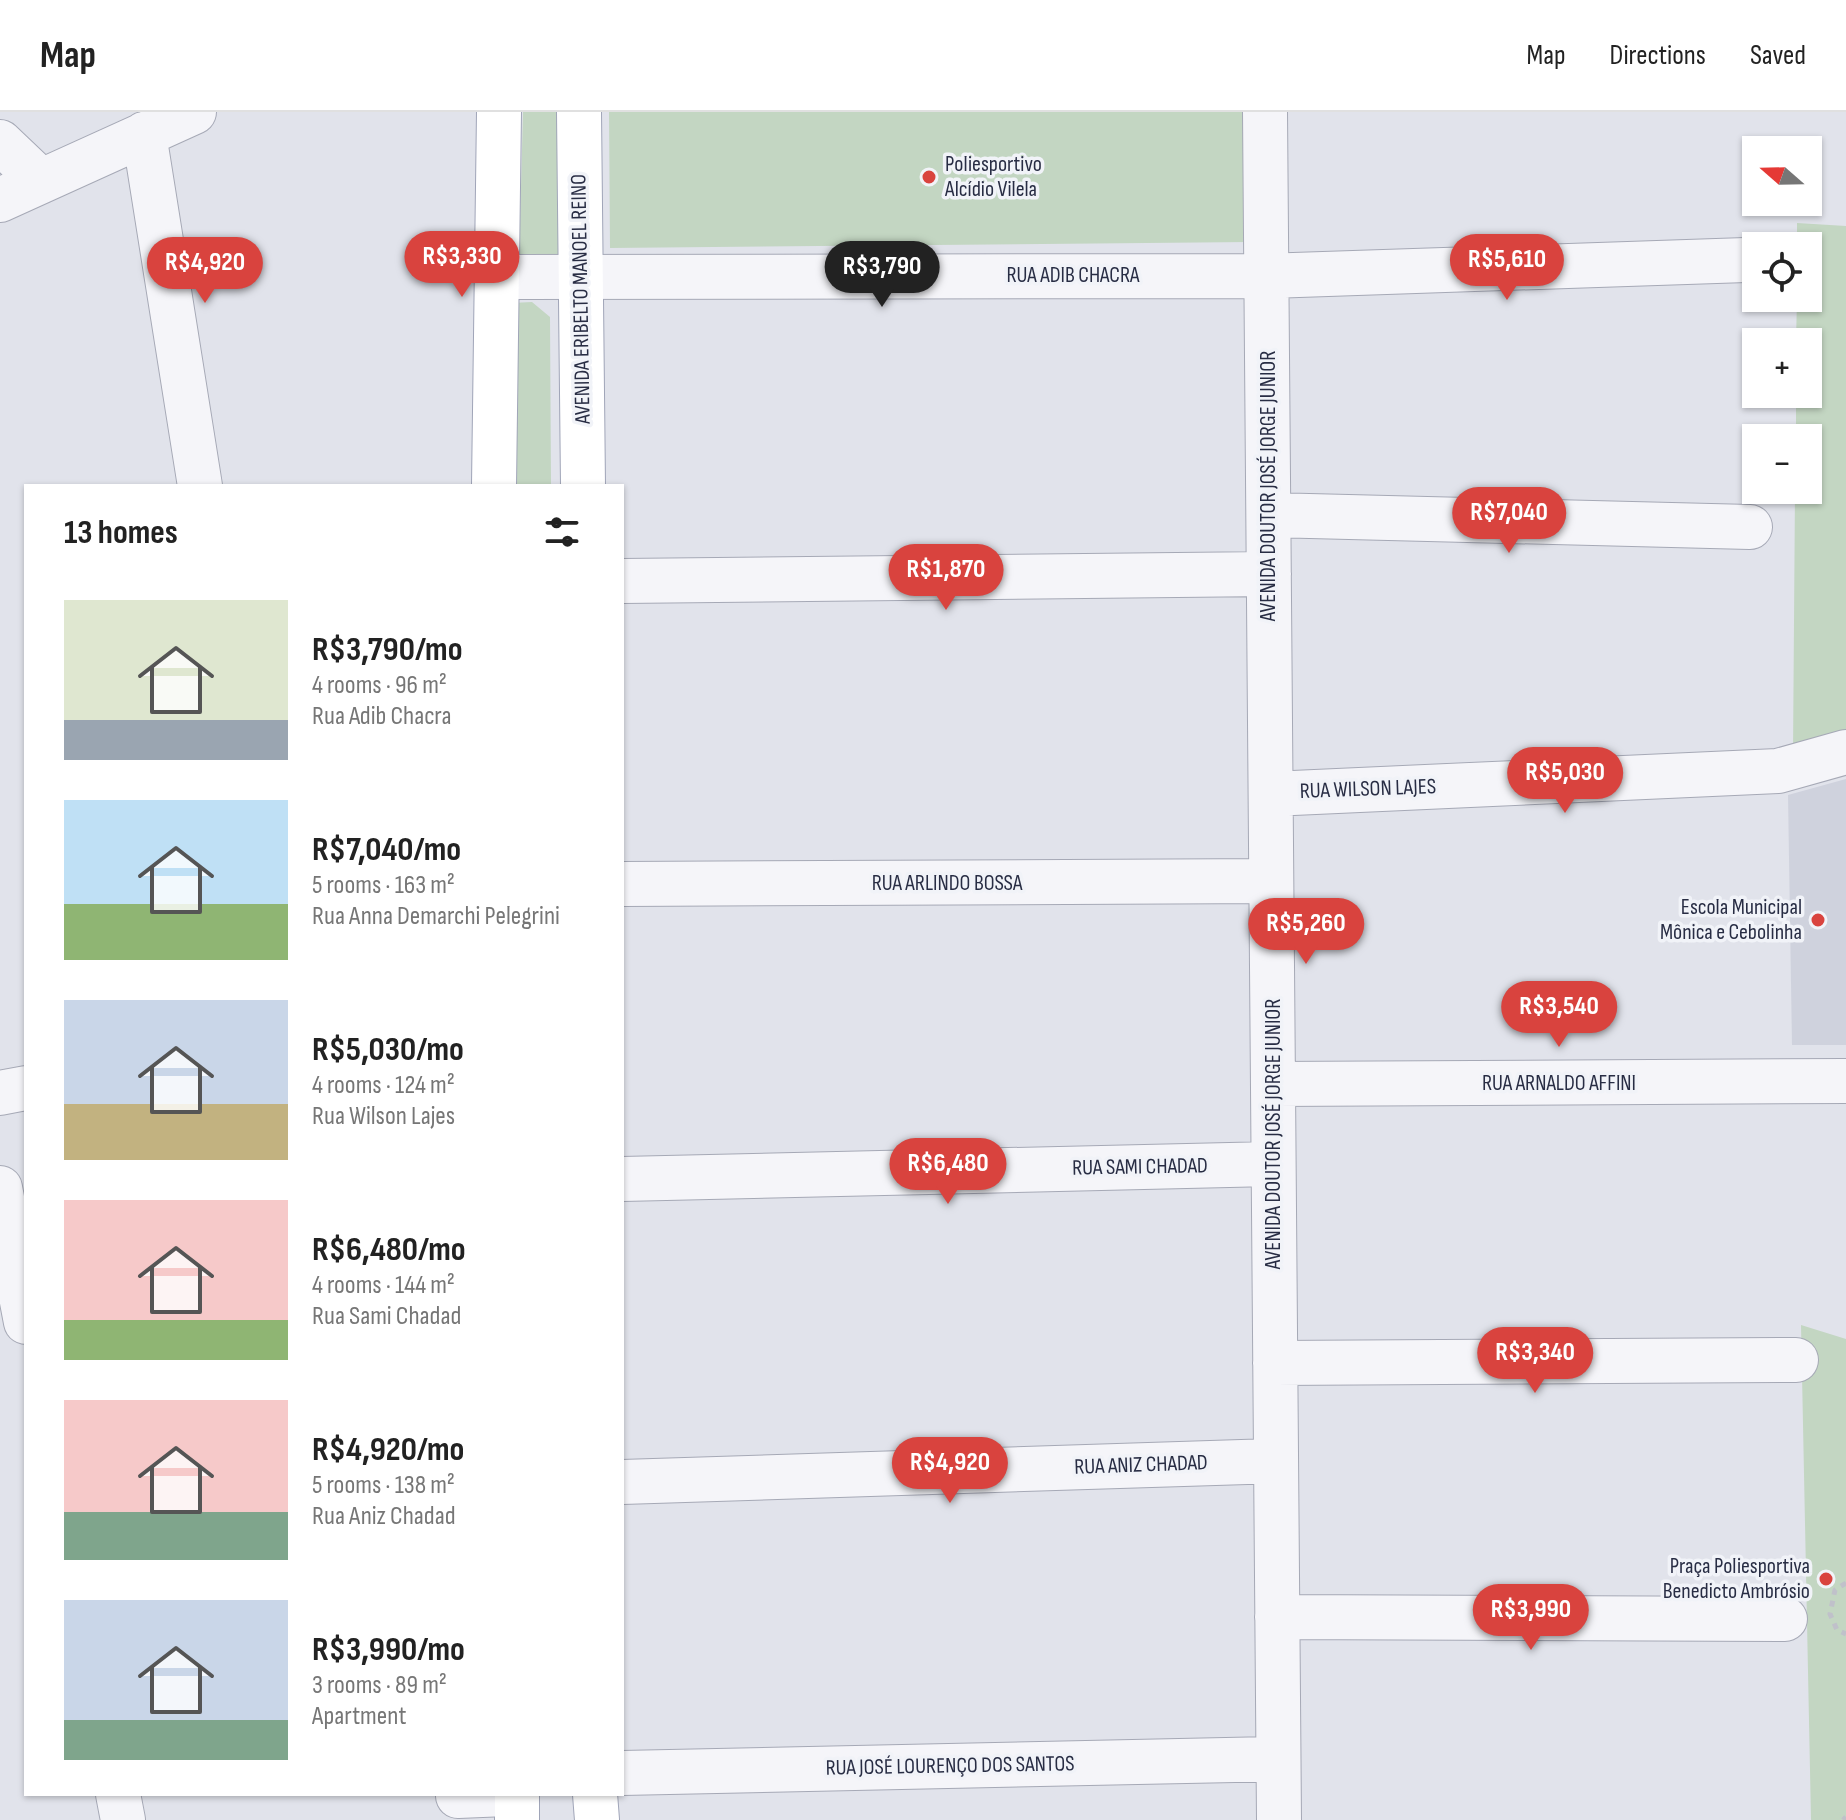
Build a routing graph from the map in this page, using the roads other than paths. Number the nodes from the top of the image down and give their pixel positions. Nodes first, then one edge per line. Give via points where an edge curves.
1 (194, 112) edge
2 (499, 112) edge
3 (579, 112) edge
4 (1265, 112) edge
5 (144, 134) junction
6 (0, 142) edge
7 (41, 181) junction
8 (0, 200) edge
9 (1742, 260) edge
10 (581, 275) junction
11 (1266, 276) junction
12 (496, 277) junction
13 (200, 484) edge
14 (494, 484) edge
15 (583, 484) edge
16 (1269, 515) junction
17 (1750, 527) dead end
18 (1269, 574) junction
19 (624, 581) edge
20 (1846, 752) edge
21 (1271, 794) junction
22 (1271, 881) junction
23 (624, 884) edge
24 (1846, 1081) edge
25 (1273, 1084) junction
26 (24, 1088) edge
27 (0, 1093) edge
28 (1273, 1164) junction
29 (624, 1179) edge
30 (0, 1188) edge
31 (24, 1312) edge
32 (1796, 1360) dead end
33 (1275, 1363) junction
34 (1276, 1461) junction
35 (624, 1482) edge
36 (1277, 1617) junction
37 (1785, 1619) dead end
38 (1278, 1759) junction
39 (624, 1773) edge
40 (118, 1796) edge
41 (496, 1796) edge
42 (517, 1796) edge
43 (595, 1796) edge
44 (459, 1803) edge
45 (123, 1820) edge
46 (517, 1820) edge
47 (597, 1820) edge
48 (1279, 1820) edge

1 - 5 street
2 - 12 main road
3 - 10 main road, AVENIDA ERIBELTO MANOEL REINO
4 - 11 street, AVENIDA DOUTOR JOSÉ JORGE JUNIOR
5 - 7 street
5 - 13 street
6 - 7 street
7 - 8 street
9 - 11 street, RUA ADIB CHACRA
10 - 11 street, RUA ADIB CHACRA
10 - 12 street, RUA ADIB CHACRA
10 - 15 main road, AVENIDA ERIBELTO MANOEL REINO
11 - 16 street, AVENIDA DOUTOR JOSÉ JORGE JUNIOR
12 - 14 main road
16 - 17 street
16 - 18 street, AVENIDA DOUTOR JOSÉ JORGE JUNIOR
18 - 19 street
18 - 21 street, AVENIDA DOUTOR JOSÉ JORGE JUNIOR
20 - 21 street, RUA WILSON LAJES via 1778,771
21 - 22 street, AVENIDA DOUTOR JOSÉ JORGE JUNIOR
22 - 23 street, RUA ARLINDO BOSSA
22 - 25 street, AVENIDA DOUTOR JOSÉ JORGE JUNIOR
24 - 25 street, RUA ARNALDO AFFINI
25 - 28 street, AVENIDA DOUTOR JOSÉ JORGE JUNIOR
26 - 27 street
28 - 29 street, RUA SAMI CHADAD
28 - 33 street, AVENIDA DOUTOR JOSÉ JORGE JUNIOR
30 - 31 street
32 - 33 street
33 - 34 street, AVENIDA DOUTOR JOSÉ JORGE JUNIOR
34 - 35 street, RUA ANIZ CHADAD
34 - 36 street, AVENIDA DOUTOR JOSÉ JORGE JUNIOR
36 - 37 street
36 - 38 street, AVENIDA DOUTOR JOSÉ JORGE JUNIOR
38 - 39 street, RUA JOSÉ LOURENÇO DOS SANTOS
38 - 48 street, AVENIDA DOUTOR JOSÉ JORGE JUNIOR
40 - 45 street
41 - 44 street
42 - 46 main road
43 - 47 main road

